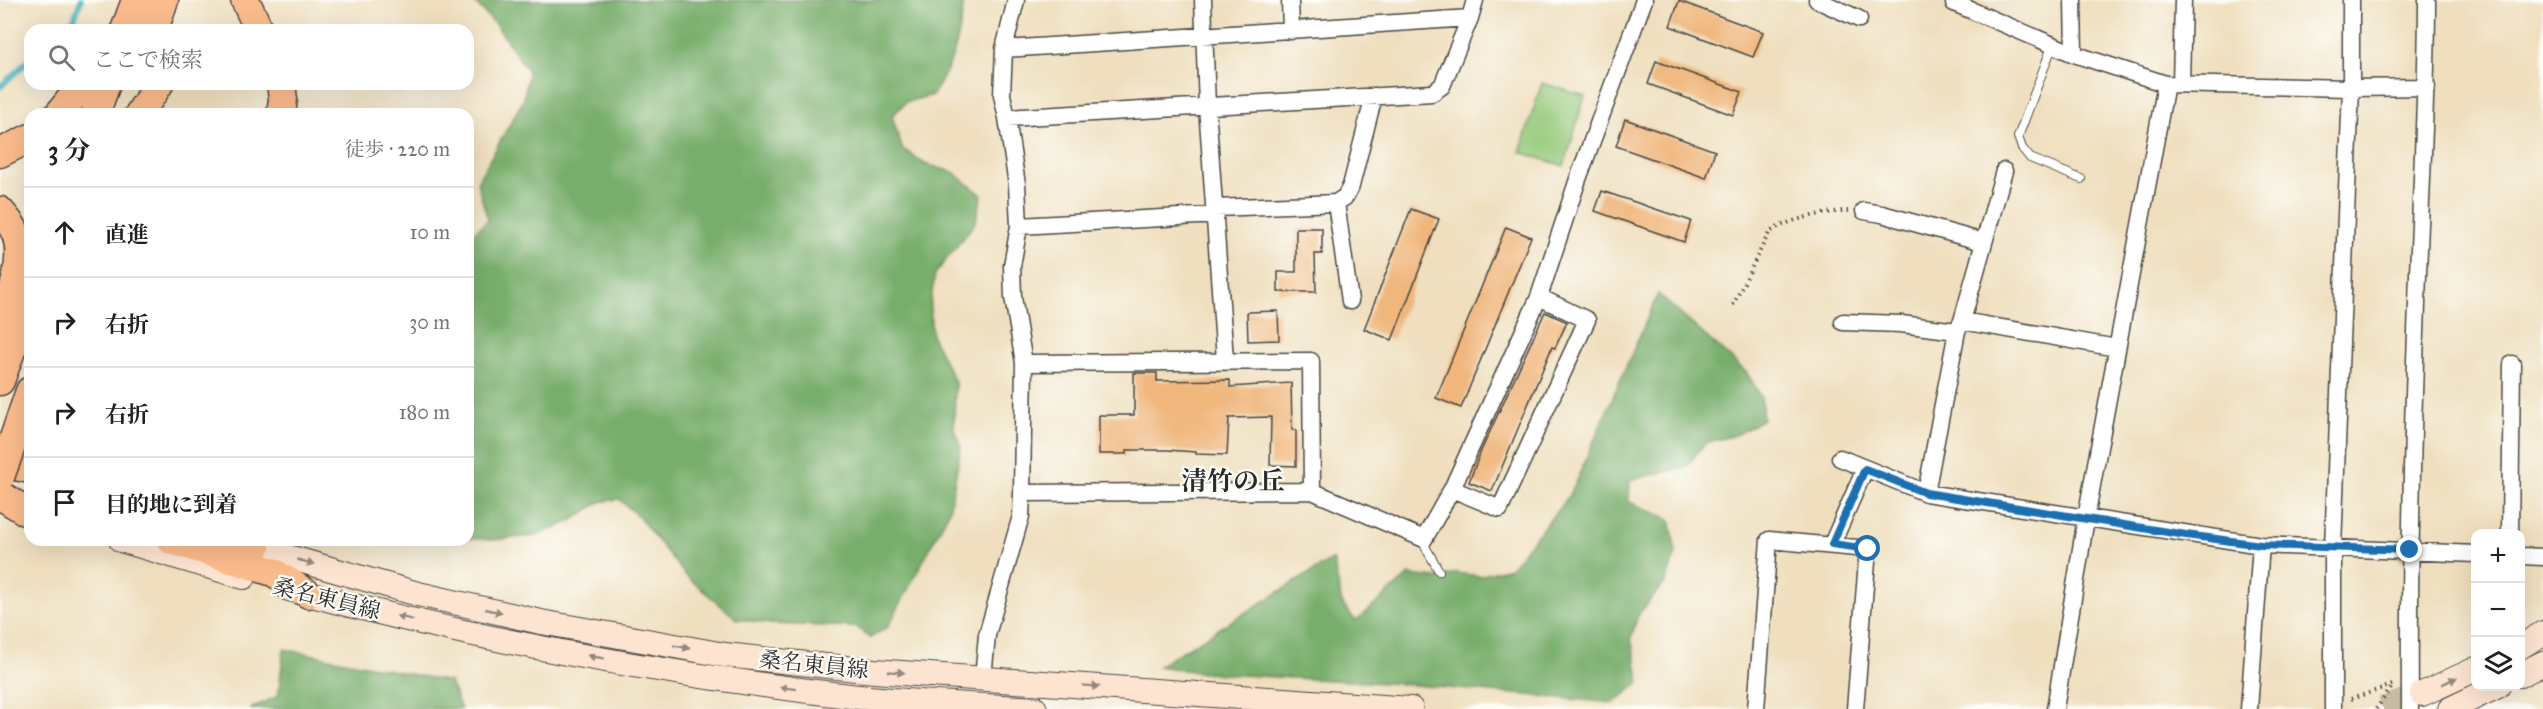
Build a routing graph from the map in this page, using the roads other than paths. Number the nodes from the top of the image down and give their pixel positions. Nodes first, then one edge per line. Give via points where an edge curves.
1 (136, 0) edge
2 (164, 0) edge
3 (245, 0) edge
4 (1016, 0) edge
5 (1203, 0) edge
6 (1290, 0) edge
7 (1475, 0) edge
8 (1644, 0) edge
9 (1817, 0) edge
10 (1954, 0) edge
11 (2073, 0) edge
12 (2183, 0) edge
13 (2351, 0) edge
14 (2427, 0) edge
15 (1470, 18) junction
16 (1859, 19) dead end
17 (127, 24) edge
18 (156, 24) edge
19 (257, 24) edge
20 (1291, 30) junction
21 (1206, 36) junction
22 (2053, 44) junction
23 (1004, 50) junction
24 (2074, 54) junction
25 (2174, 84) junction
26 (2427, 87) junction
27 (2351, 88) junction
28 (78, 90) edge
29 (104, 90) edge
30 (134, 90) edge
31 (155, 90) edge
32 (262, 90) edge
33 (282, 90) edge
34 (1374, 96) junction
35 (1207, 106) junction
36 (64, 108) edge
37 (97, 108) edge
38 (127, 108) edge
39 (143, 108) edge
40 (263, 108) edge
41 (282, 108) edge
42 (1007, 118) junction
43 (24, 141) edge
44 (0, 153) edge
45 (2004, 171) dead end
46 (2081, 179) dead end
47 (1336, 203) junction
48 (0, 211) edge
49 (1864, 211) road end
50 (1216, 212) junction
51 (1019, 226) junction
52 (1983, 242) junction
53 (1539, 297) junction
54 (1350, 301) dead end
55 (24, 314) edge
56 (1843, 322) dead end
57 (1960, 326) junction
58 (0, 332) edge
59 (2117, 348) junction
60 (1226, 360) junction
61 (1024, 363) junction
62 (2512, 364) dead end
63 (0, 381) edge
64 (24, 406) edge
65 (6, 453) edge
66 (1840, 458) dead end
67 (24, 468) edge
68 (1865, 469) junction
69 (0, 476) edge
70 (24, 482) edge
71 (1452, 489) junction
72 (1312, 491) junction
73 (1022, 493) junction
74 (1926, 493) junction
75 (0, 495) edge
76 (0, 504) edge
77 (24, 510) edge
78 (24, 511) edge
79 (2086, 518) junction
80 (2510, 529) edge
81 (1424, 539) junction
82 (1832, 544) junction
83 (2261, 545) junction
84 (142, 546) edge
85 (190, 546) edge
86 (259, 546) edge
87 (2333, 547) junction
88 (2410, 550) junction
89 (2471, 554) edge
90 (2525, 556) edge
91 (2543, 557) edge
92 (1440, 571) dead end
93 (308, 594) junction
94 (2543, 633) edge
95 (2525, 644) edge
96 (2543, 663) edge
97 (2471, 671) edge
98 (2525, 672) edge
99 (983, 678) junction
100 (2489, 691) edge
101 (2416, 701) edge
102 (2333, 707) edge
103 (1035, 709) edge
104 (1411, 709) edge
105 (1756, 709) edge
106 (1855, 709) edge
107 (2055, 709) edge
108 (2249, 709) edge
109 (2450, 709) edge

1 - 17 highway
2 - 18 highway
3 - 19 highway
4 - 23 street
5 - 21 street
6 - 20 street
7 - 15 street
8 - 53 street
9 - 16 street
10 - 22 street
11 - 24 street
12 - 25 street
13 - 27 street
14 - 26 street
15 - 20 street
15 - 34 street via 1442,86 1432,93
20 - 21 street
21 - 23 street
21 - 35 street
22 - 24 street
22 - 46 lane via 2018,137 2030,158
23 - 42 street via 1002,95
24 - 25 street
25 - 27 street
25 - 59 street
26 - 27 street
26 - 88 street
27 - 87 street
28 - 36 highway
29 - 37 highway
30 - 38 highway
31 - 39 highway
32 - 40 highway
33 - 41 highway
34 - 35 street
34 - 47 street via 1351,186
35 - 42 street
35 - 50 street
42 - 51 street
43 - 44 highway
45 - 52 street
47 - 50 street
47 - 54 street
48 - 58 highway via 17,235 19,255 14,289
49 - 52 street
50 - 51 street
50 - 60 street
51 - 61 street via 1012,266 1013,297
52 - 57 street
53 - 71 street
53 - 71 street via 1587,320 1500,509
55 - 63 highway
56 - 57 street
57 - 59 street
57 - 74 street
59 - 79 street
60 - 61 street
60 - 72 street via 1311,362
61 - 73 street
62 - 80 street
64 - 65 highway
65 - 67 highway via 2,463
65 - 69 highway, bridge
66 - 68 street
68 - 74 street
68 - 82 street
69 - 70 main road
71 - 81 street
72 - 73 street
72 - 81 street
73 - 99 street via 1021,516 987,635
74 - 79 street
75 - 77 highway
76 - 78 main road
79 - 83 street
79 - 107 street
81 - 92 lane
82 - 105 street via 1768,540
82 - 106 street via 1868,549
83 - 87 street
83 - 108 street
84 - 93 main road, 桑名東員線
85 - 93 highway via 273,572
86 -> 99 main road, 桑名東員線 via 418,594 541,622 725,655
87 - 88 street
87 - 102 street
88 - 89 street
88 - 101 street
90 - 91 street
103 -> 93 main road, 桑名東員線 via 860,697 706,677 453,629
94 - 95 main road
96 - 98 main road
101 -> 97 main road
99 -> 104 main road, 桑名東員線
100 - 109 main road

